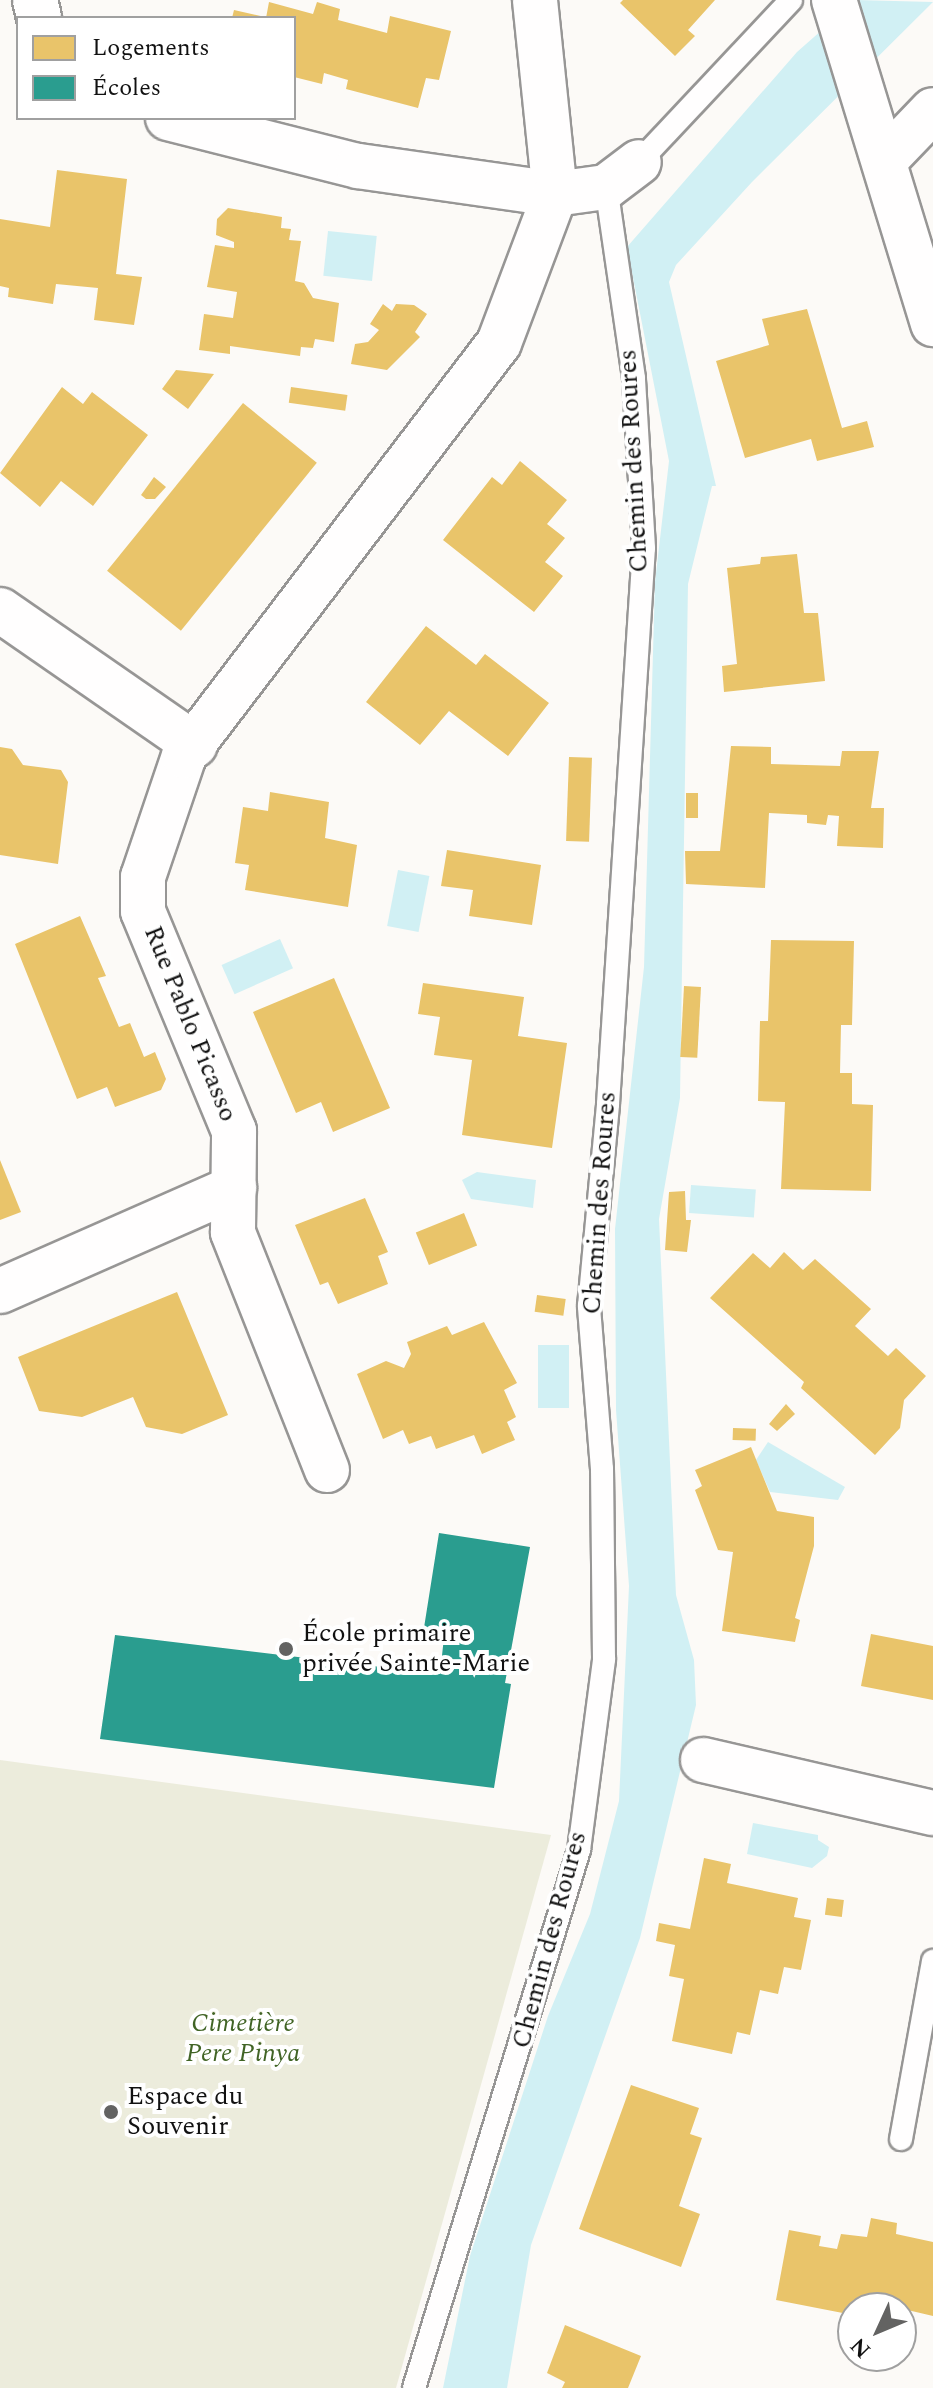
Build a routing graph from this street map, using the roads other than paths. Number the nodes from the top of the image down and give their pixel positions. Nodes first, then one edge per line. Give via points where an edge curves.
1 (535, 0) edge
2 (791, 0) edge
3 (835, 4) edge
4 (933, 110) edge
5 (176, 120) edge
6 (885, 160) junction
7 (622, 174) junction
8 (555, 194) junction
9 (933, 324) edge
10 (0, 610) edge
11 (195, 745) junction
12 (234, 1188) junction
13 (0, 1291) edge
14 (327, 1470) dead end
15 (703, 1760) dead end
16 (933, 1813) edge
17 (933, 1961) edge
18 (901, 2139) dead end
19 (414, 2388) edge

1 - 8 street
2 - 7 lane
3 - 6 street
4 - 6 street
5 - 8 street via 358,166
6 - 9 street
7 - 8 street
7 - 19 lane, Chemin des Roures via 644,548 608,1104 589,1306 602,1469 604,1659 579,1850
8 - 11 street, Rue Pablo Picasso via 499,343
10 - 11 street
11 - 12 street, Rue Pablo Picasso via 184,756 143,877 143,911 234,1131
12 - 13 street
12 - 14 street, Rue Pablo Picasso via 233,1232
15 - 16 street
17 - 18 lane

